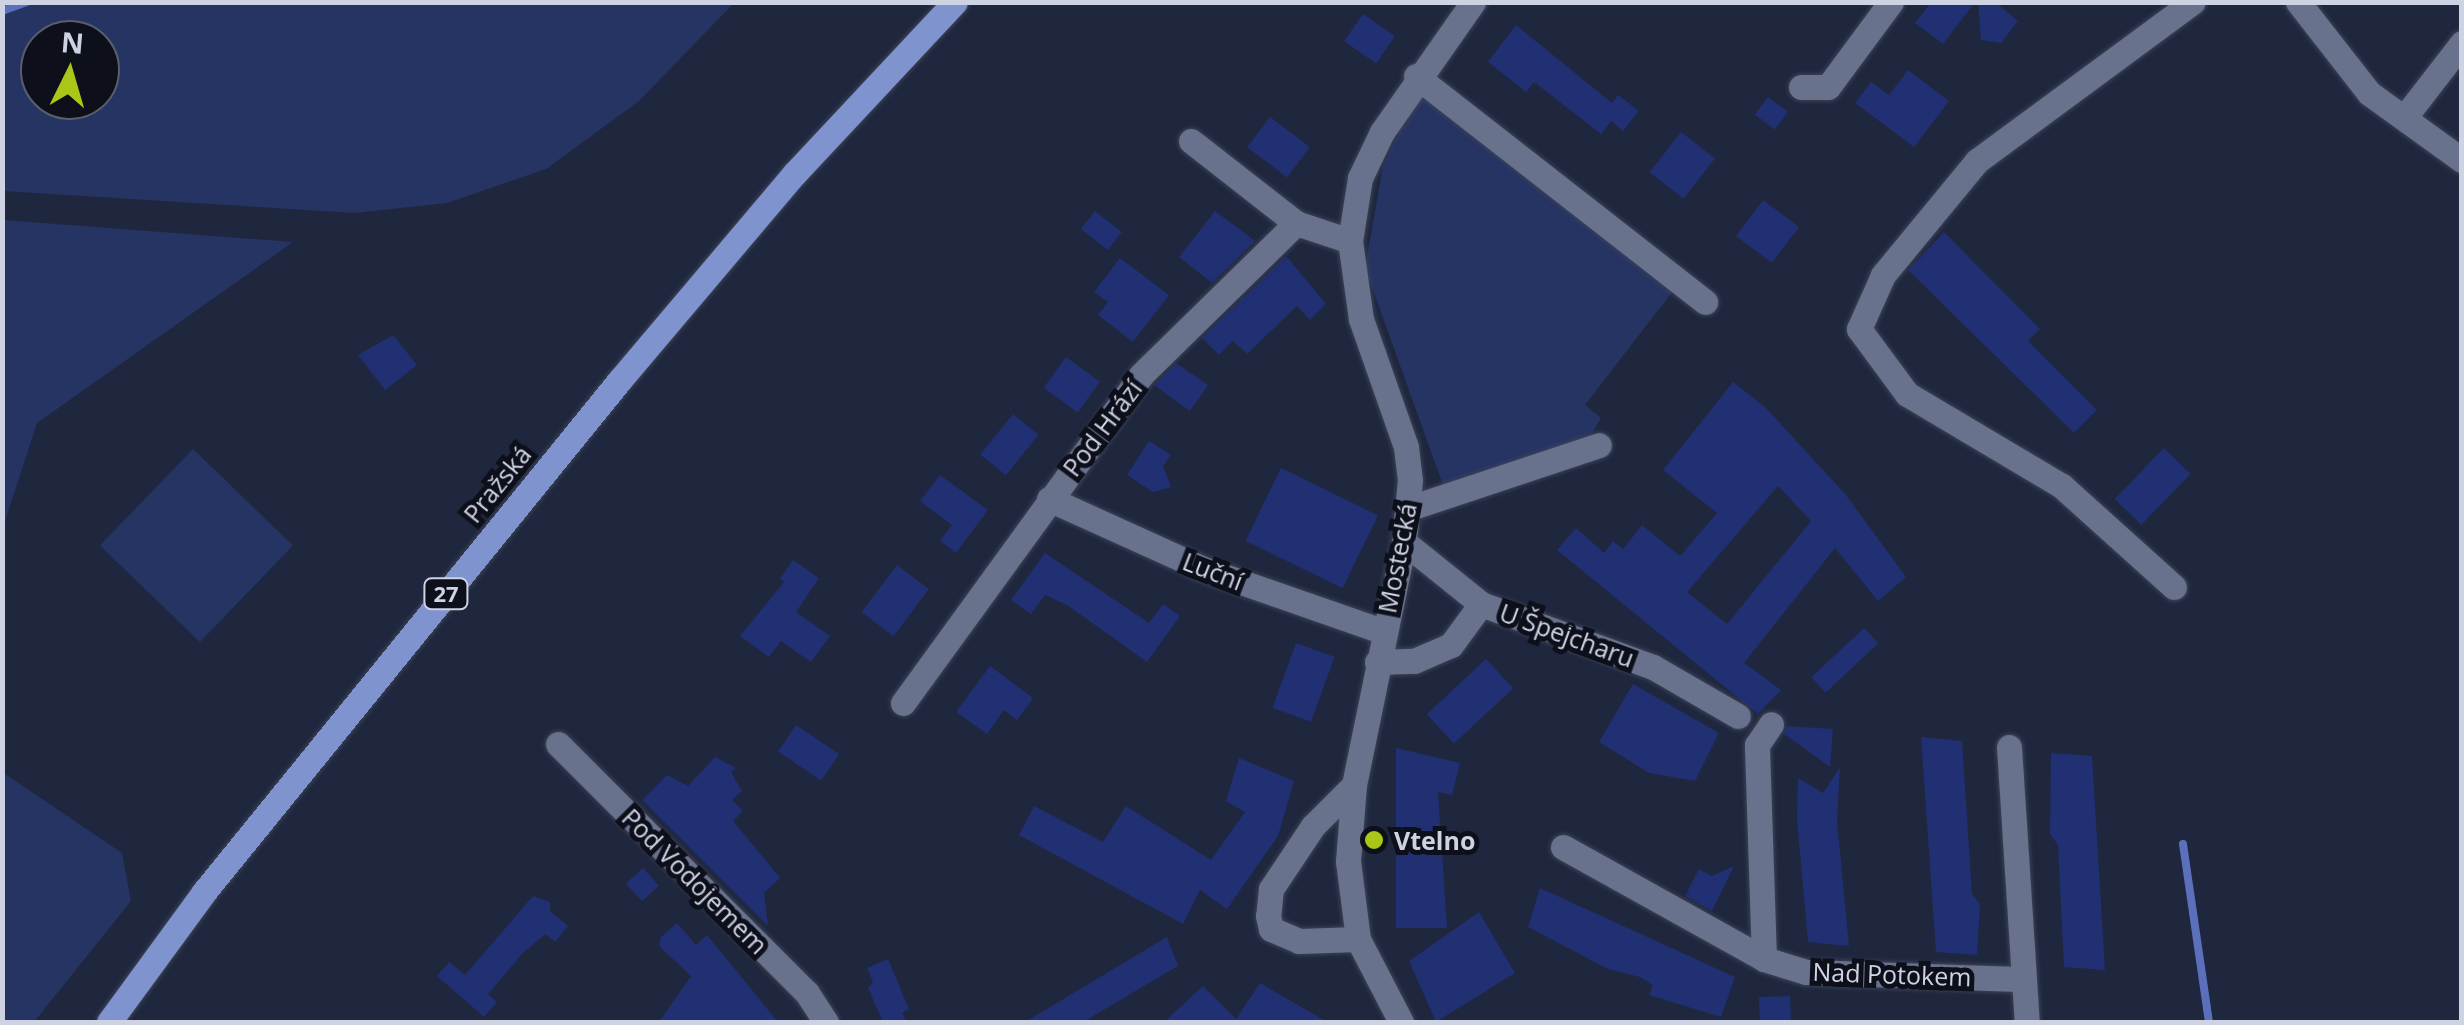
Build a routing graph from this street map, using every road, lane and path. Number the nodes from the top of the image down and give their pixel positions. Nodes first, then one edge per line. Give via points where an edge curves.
1 (955, 2) edge
2 (1473, 2) edge
3 (1892, 2) edge
4 (2193, 2) edge
5 (2298, 2) edge
6 (2462, 44) edge
7 (1416, 76) junction
8 (1801, 87) dead end
9 (2404, 118) junction
10 (1190, 141) dead end
11 (2462, 160) edge
12 (1296, 223) junction
13 (1350, 241) junction
14 (1705, 302) dead end
15 (1599, 445) dead end
16 (1049, 499) junction
17 (1410, 508) junction
18 (1404, 542) junction
19 (2174, 587) dead end
20 (1481, 604) junction
21 (1382, 630) junction
22 (1377, 662) junction
23 (903, 703) dead end
24 (1738, 716) dead end
25 (1771, 724) dead end
26 (558, 744) dead end
27 (2009, 747) dead end
28 (1354, 785) junction
29 (1562, 847) dead end
30 (1358, 939) junction
31 (1764, 959) junction
32 (2022, 979) junction
33 (1394, 1019) edge
34 (109, 1022) edge
35 (826, 1022) edge
36 (2027, 1022) edge

1 - 34 main road, Pražská / 27 via 795,173 619,381 204,892
2 - 7 street, Mostecká
3 - 8 street via 1828,87
4 - 19 street via 1977,161 1884,276 1859,329 1907,394 2062,486
5 - 9 street via 2369,93
6 - 9 street
7 - 13 street, Mostecká via 1360,178
7 - 14 street
9 - 11 street
10 - 12 street
12 - 13 street
12 - 16 street, Pod Hrází via 1141,375
13 - 17 street, Mostecká via 1361,319 1406,447
15 - 17 street
16 - 21 street, Luční via 1200,568
16 - 23 street, Pod Hrází
17 - 18 street, Mostecká
18 - 20 street, U Špejcharu
18 - 21 street, Mostecká
20 - 22 street via 1451,645 1414,661
20 - 24 street, U Špejcharu via 1652,667
21 - 22 street, Mostecká
22 - 28 street, Mostecká
25 - 31 street via 1757,744
26 - 35 street, Pod Vodojemem via 807,994
27 - 32 street
28 - 30 street, Mostecká via 1348,861
28 - 30 street via 1313,826 1271,889 1268,916 1272,929 1299,941
29 - 31 street, Nad Potokem
30 - 33 street, Mostecká
31 - 32 street, Nad Potokem via 1806,972
32 - 36 street

